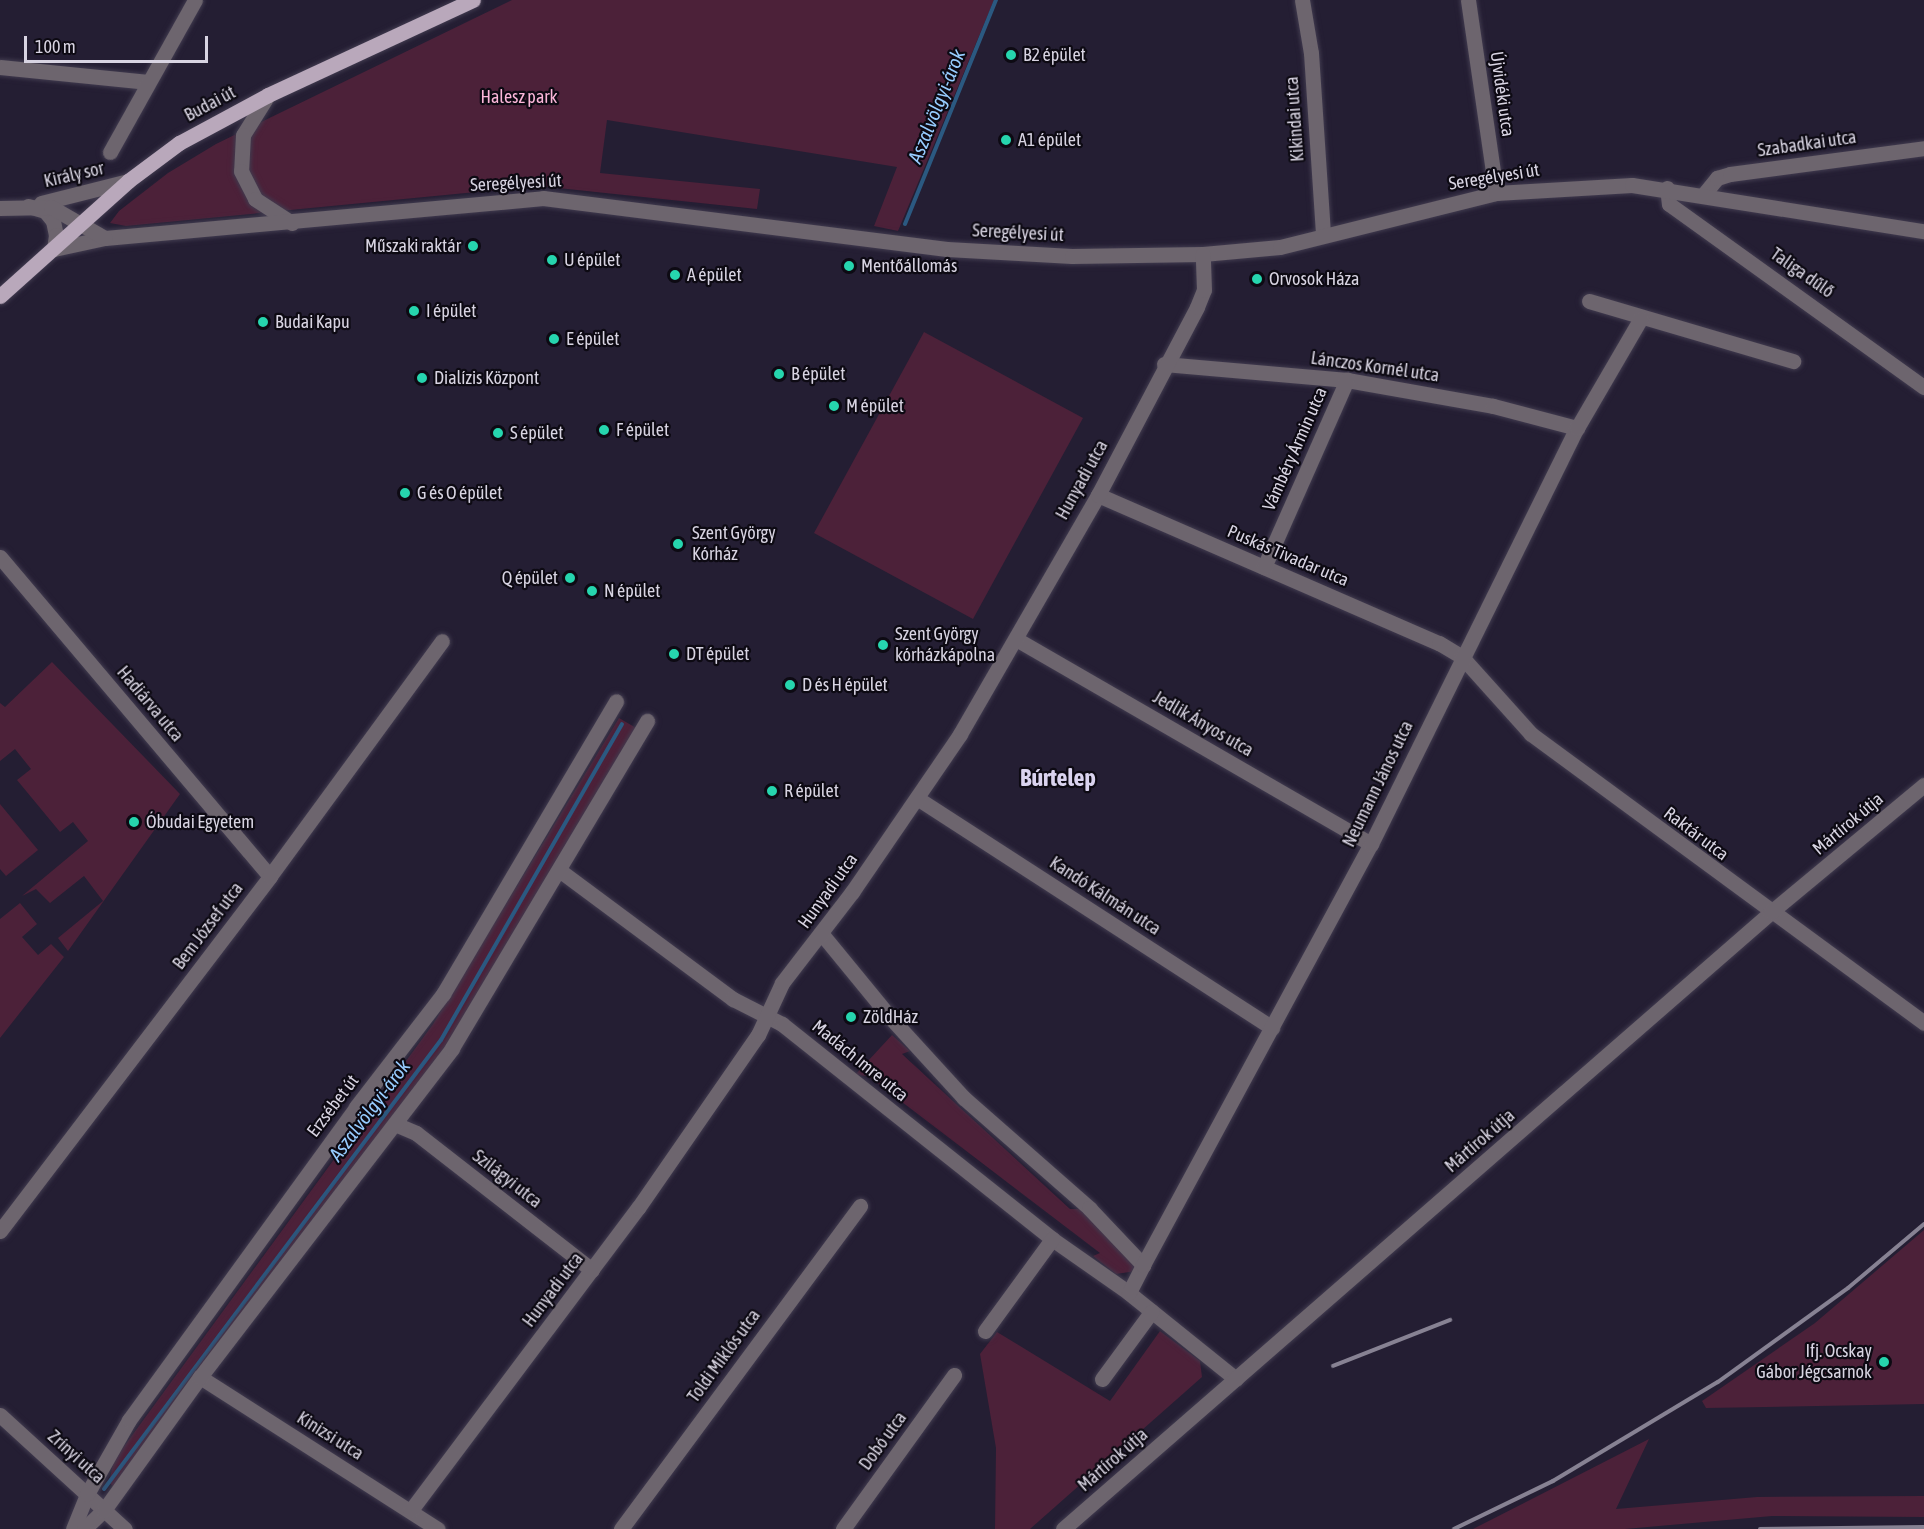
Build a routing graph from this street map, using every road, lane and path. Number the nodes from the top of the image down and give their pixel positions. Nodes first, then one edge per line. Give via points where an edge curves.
1 (195, 0) edge
2 (473, 0) edge
3 (1302, 0) edge
4 (1468, 0) edge
5 (0, 67) edge
6 (148, 82) junction
7 (268, 95) junction
8 (1924, 148) edge
9 (110, 152) dead end
10 (128, 181) junction
11 (1668, 188) junction
12 (1496, 193) junction
13 (1704, 194) junction
14 (28, 206) junction
15 (0, 208) edge
16 (292, 223) junction
17 (81, 225) junction
18 (1924, 231) edge
19 (1323, 235) junction
20 (105, 238) junction
21 (54, 249) junction
22 (1203, 254) junction
23 (0, 296) edge
24 (1589, 301) dead end
25 (1641, 318) junction
26 (1793, 361) dead end
27 (1164, 364) junction
28 (1347, 380) junction
29 (1924, 387) edge
30 (1577, 428) junction
31 (1098, 495) junction
32 (0, 556) edge
33 (1264, 567) junction
34 (1016, 639) junction
35 (442, 641) dead end
36 (1462, 657) junction
37 (616, 701) dead end
38 (647, 722) dead end
39 (1924, 785) edge
40 (917, 798) junction
41 (1371, 844) junction
42 (559, 870) junction
43 (270, 876) junction
44 (1771, 912) junction
45 (821, 933) junction
46 (770, 1015) junction
47 (1924, 1023) edge
48 (1272, 1028) junction
49 (395, 1124) junction
50 (860, 1206) dead end
51 (0, 1231) edge
52 (1052, 1239) junction
53 (1143, 1265) junction
54 (592, 1270) junction
55 (1129, 1293) junction
56 (1152, 1311) junction
57 (985, 1331) dead end
58 (954, 1376) dead end
59 (200, 1377) junction
60 (1102, 1379) dead end
61 (1236, 1379) junction
62 (0, 1415) edge
63 (87, 1494) junction
64 (104, 1510) junction
65 (411, 1510) junction
66 (73, 1529) edge
67 (84, 1529) edge
68 (125, 1529) edge
69 (438, 1529) edge
70 (621, 1529) edge
71 (843, 1529) edge
72 (1063, 1529) edge

1 - 6 street
2 - 7 main road, Budai út
3 - 19 street, Kikindai utca via 1311,53
4 - 12 street, Újvidéki utca
5 - 6 street
6 - 9 street
7 - 10 main road, Budai út via 179,143
7 - 16 street via 243,135 242,171 255,199
8 - 13 street, Szabadkai utca via 1730,174 1717,178
10 - 14 street, Király sor
10 - 17 main road, Budai út
11 - 12 street, Seregélyesi út via 1593,185
11 - 13 street, Seregélyesi út
11 - 29 street, Taliga dűlő via 1670,204
12 - 19 street, Seregélyesi út
13 - 18 street, Seregélyesi út
14 - 15 street, Király sor
14 - 17 street, Király sor via 59,209
14 - 21 street, Király sor via 45,211 53,221
16 - 20 street, Seregélyesi út
16 - 22 street, Seregélyesi út via 525,198 558,198 947,249 1072,256
17 - 20 street
17 - 21 main road, Budai út
19 - 22 street, Seregélyesi út via 1280,247
20 - 21 street, Seregélyesi út
21 - 23 main road, Budai út
22 - 27 street, Hunyadi utca via 1204,290
24 - 25 street
25 - 26 street
25 - 30 street, Neumann János utca
27 - 28 street, Lánczos Kornél utca
27 - 31 street, Hunyadi utca
28 - 30 street, Lánczos Kornél utca via 1493,406
28 - 33 street, Vámbéry Ármin utca
30 - 36 street, Neumann János utca
31 - 33 street, Puskás Tivadar utca
31 - 34 street, Hunyadi utca
32 - 43 street, Hadiárva utca
33 - 36 street, Puskás Tivadar utca via 1439,643
34 - 40 street, Hunyadi utca
34 - 41 street, Jedlik Ányos utca
35 - 43 street, Bem József utca
36 - 41 street, Neumann János utca
36 - 44 street, Raktár utca via 1531,734
37 - 63 street, Erzsébet út via 437,1004 356,1107 134,1414
38 - 42 street
39 - 44 street, Mártírok útja
40 - 45 street, Hunyadi utca
40 - 48 street, Kandó Kálmán utca
41 - 48 street, Neumann János utca
42 - 46 street, Madách Imre utca via 733,999
42 - 49 street via 462,1033
43 - 51 street, Bem József utca
44 - 47 street, Raktár utca
44 - 61 street, Mártírok útja
45 - 46 street, Hunyadi utca via 782,983
45 - 53 street via 964,1098 1089,1208
46 - 52 street, Madách Imre utca
46 - 54 street, Hunyadi utca
48 - 53 street, Neumann János utca
49 - 54 street, Szilágyi utca via 416,1133
49 - 59 street
50 - 70 street, Toldi Miklós utca
52 - 55 street, Madách Imre utca
52 - 57 street
53 - 55 street
54 - 65 street, Hunyadi utca
55 - 56 street, Madách Imre utca
56 - 60 street
56 - 61 street, Madách Imre utca
58 - 71 street, Dobó utca
59 - 64 street
59 - 65 street, Kinizsi utca
61 - 72 street, Mártírok útja
62 - 63 street, Zrínyi utca
63 - 64 street, Zrínyi utca
63 - 66 street, Erzsébet út
64 - 67 street
64 - 68 street, Zrínyi utca
65 - 69 street, Kinizsi utca

